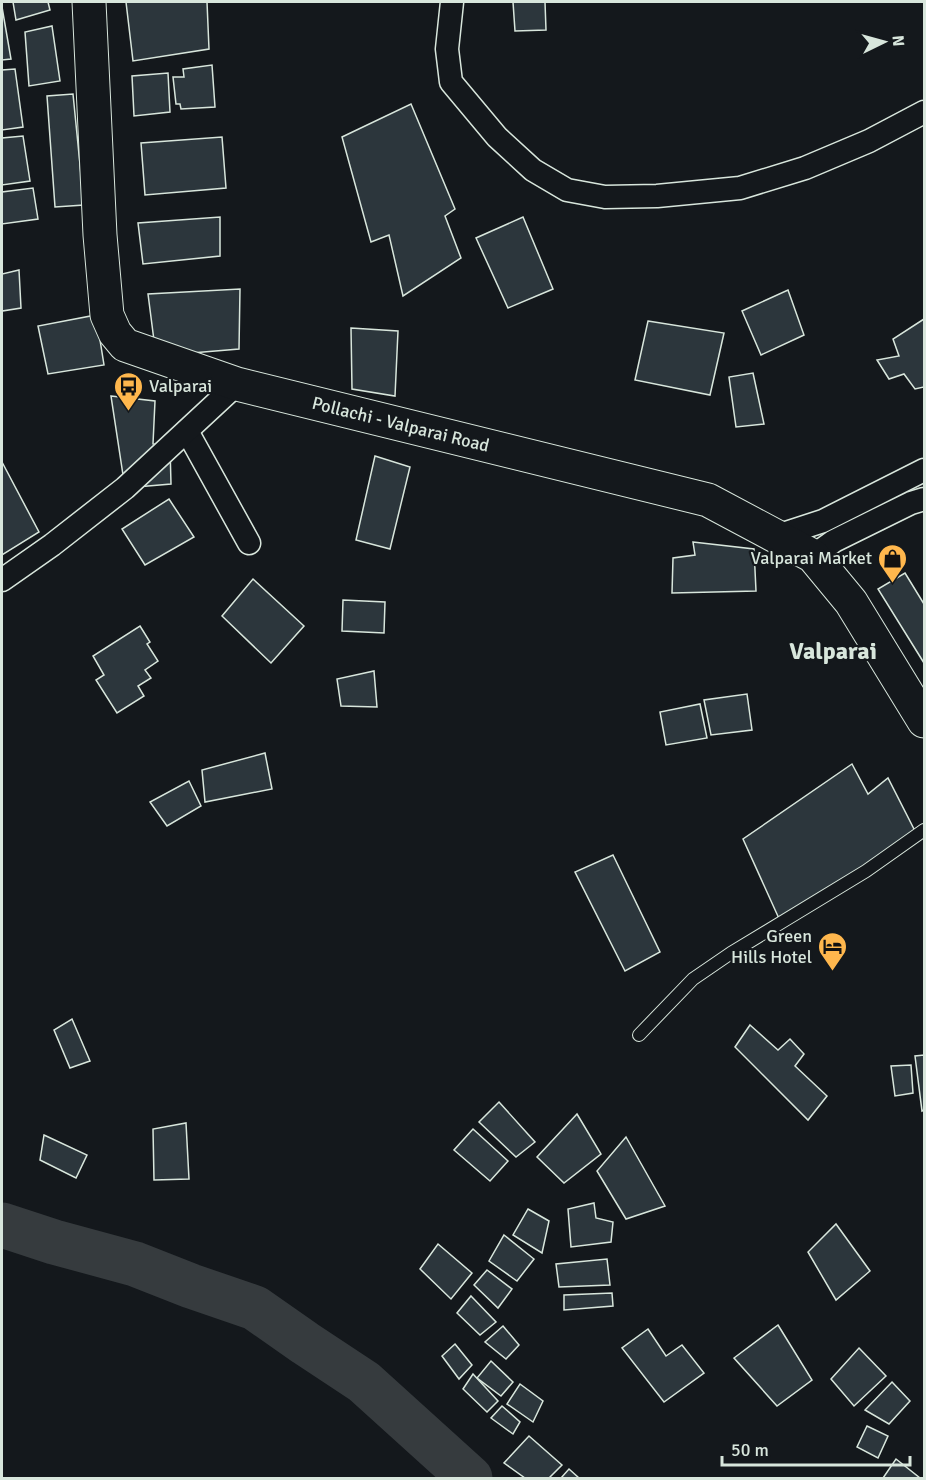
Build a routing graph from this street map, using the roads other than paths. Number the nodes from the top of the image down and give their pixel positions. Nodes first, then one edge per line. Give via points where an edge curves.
1 (89, 2) edge
2 (452, 2) edge
3 (924, 112) edge
4 (237, 384) junction
5 (187, 431) junction
6 (924, 470) edge
7 (924, 499) edge
8 (774, 537) junction
9 (249, 543) dead end
10 (813, 556) junction
11 (2, 580) edge
12 (924, 721) edge
13 (924, 830) edge
14 (639, 1035) dead end

1 - 4 main road, Pollachi - Valparai Road via 100,235 108,315 125,345
2 - 3 street via 447,49 452,82 497,137 533,170 567,190 605,197 740,188 805,168
4 - 5 street
4 - 8 main road, Pollachi - Valparai Road via 708,500
5 - 9 street
5 - 11 street via 125,488
6 - 8 street via 823,521
7 - 10 street via 834,541
8 - 10 main road, Pollachi - Valparai Road
10 - 12 main road, Pollachi - Valparai Road via 851,602
13 - 14 lane via 866,871 693,979

